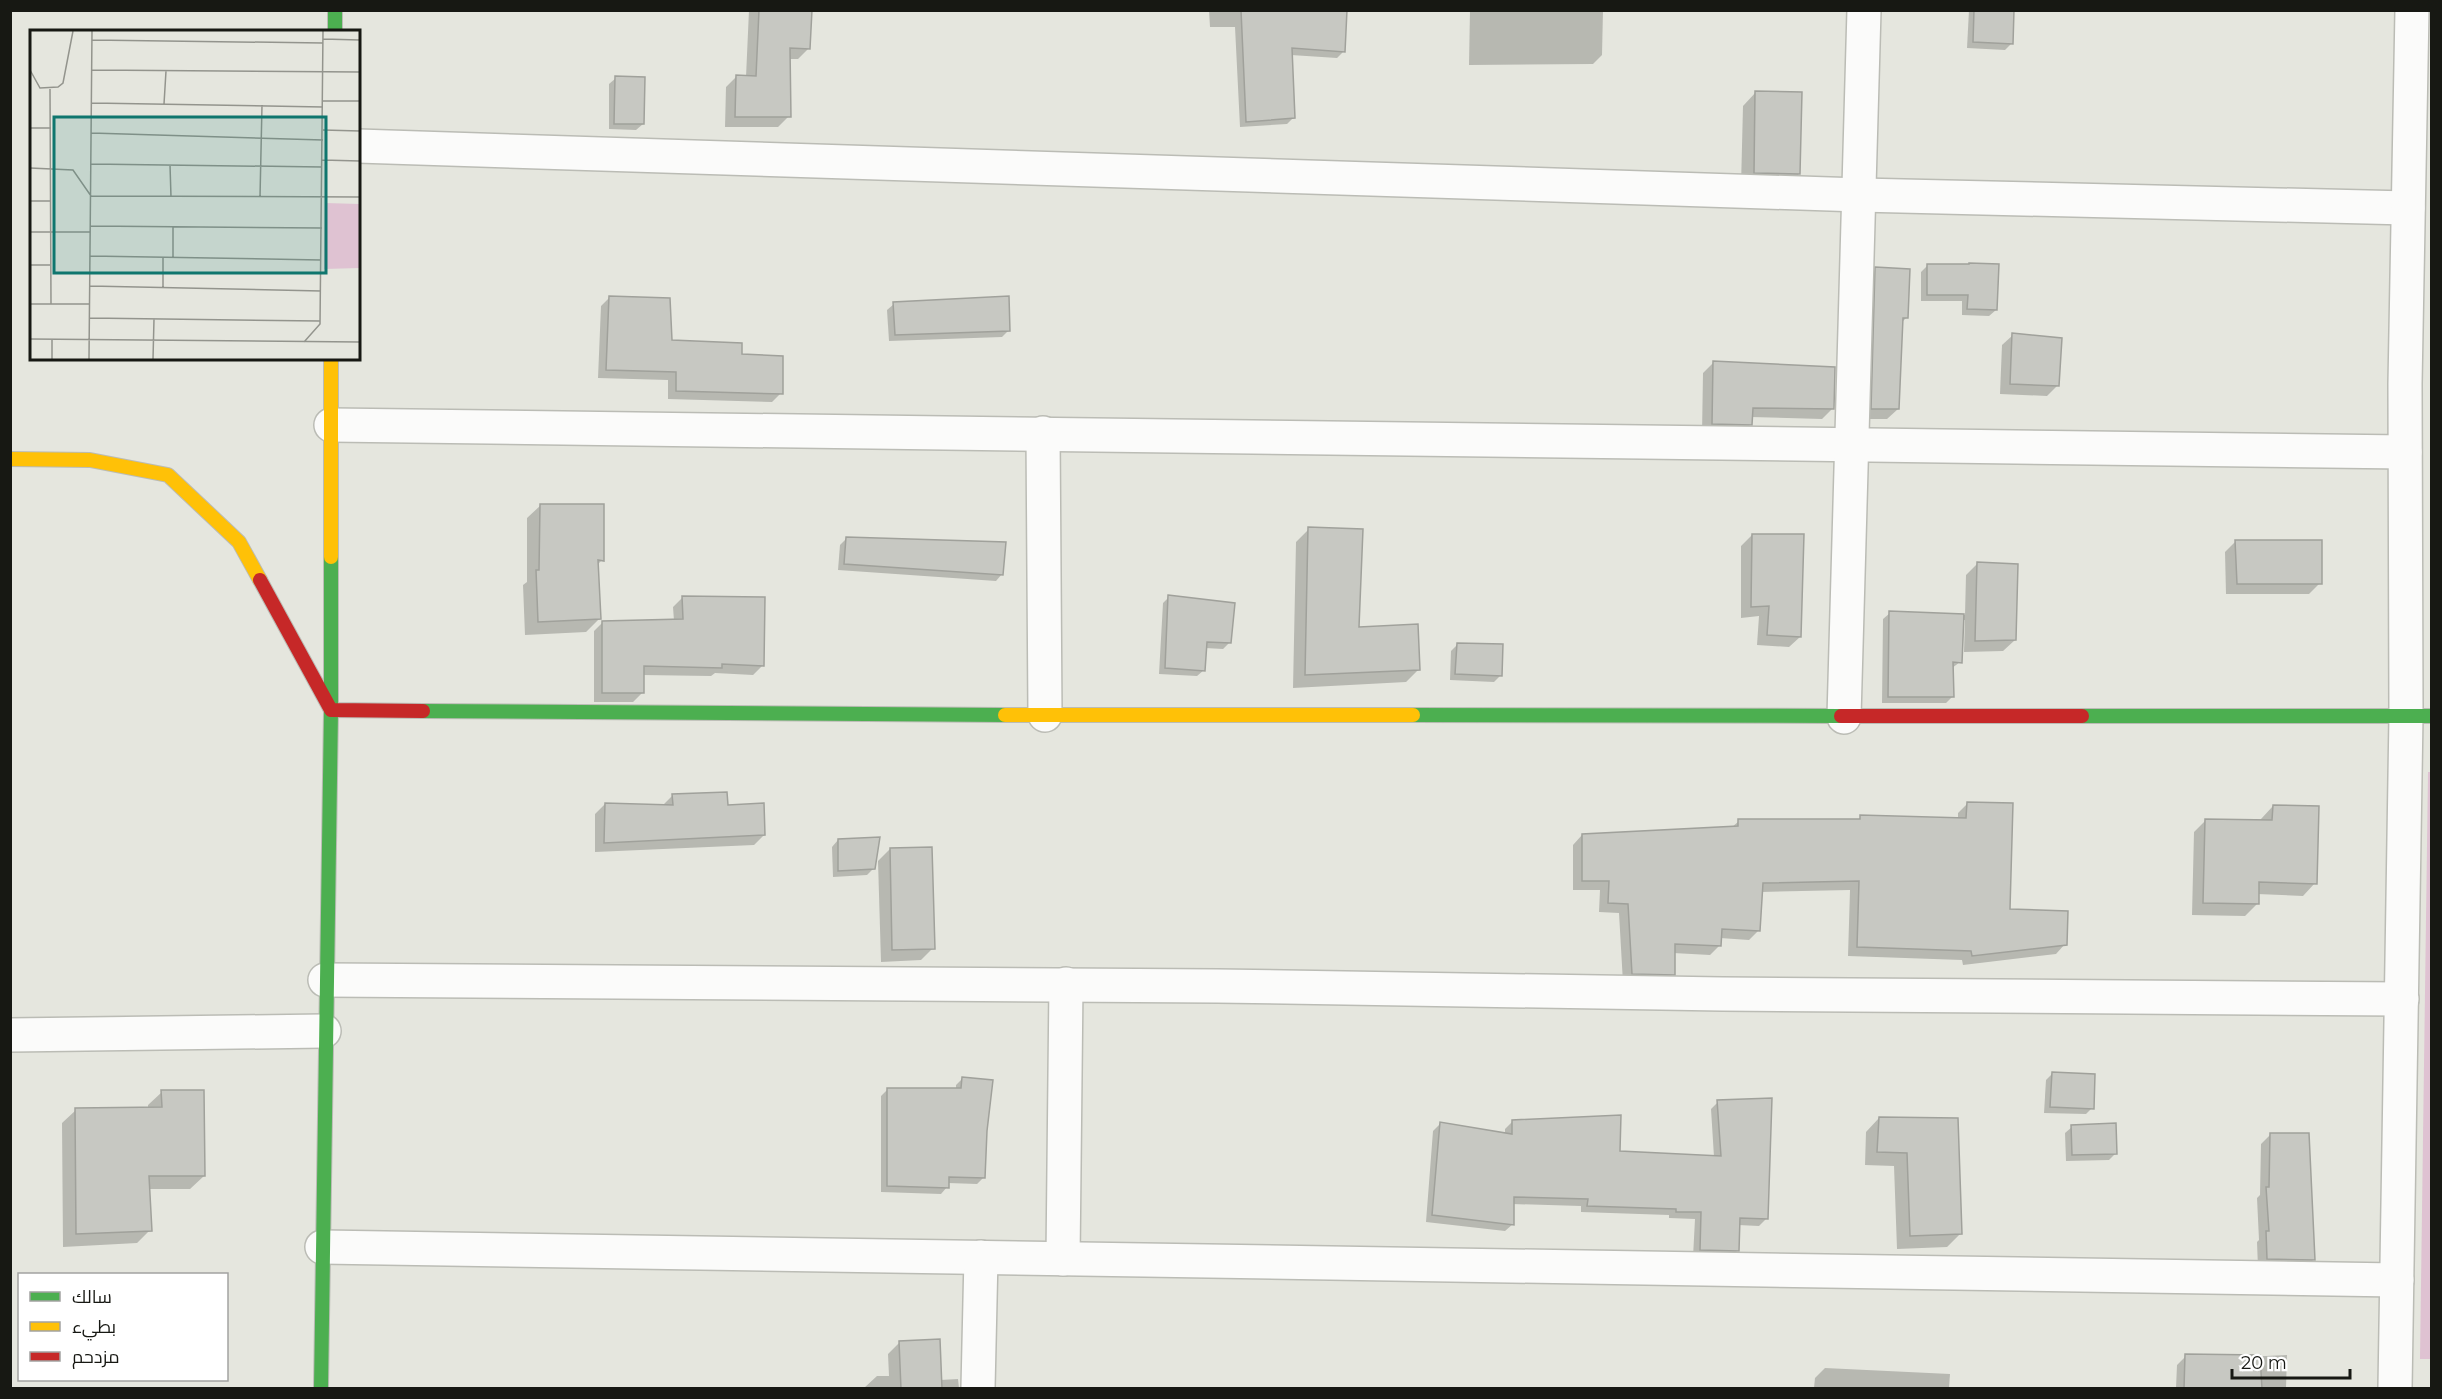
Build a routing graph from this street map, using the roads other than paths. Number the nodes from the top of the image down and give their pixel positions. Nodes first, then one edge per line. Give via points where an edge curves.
1 (335, 10) edge
2 (1864, 10) edge
3 (2412, 10) edge
4 (335, 30) edge
5 (2421, 121) edge
6 (360, 146) edge
7 (1860, 195) junction
8 (2408, 208) junction
9 (332, 360) edge
10 (2418, 384) edge
11 (331, 425) junction
12 (1043, 434) junction
13 (1852, 443) junction
14 (2405, 452) junction
15 (10, 459) edge
16 (331, 711) junction
17 (1045, 715) junction
18 (2419, 716) edge
19 (1844, 717) junction
20 (325, 980) junction
21 (1066, 984) junction
22 (2402, 999) junction
23 (324, 1031) junction
24 (10, 1035) edge
25 (322, 1247) junction
26 (981, 1257) junction
27 (1063, 1259) junction
28 (2397, 1280) junction
29 (321, 1389) edge
30 (978, 1389) edge
31 (2395, 1389) edge

1 - 4 street
2 - 7 street
3 - 5 street
5 - 8 street
6 - 7 street
7 - 8 street
7 - 13 street
8 - 10 street
9 - 11 street
10 - 14 street
11 - 12 street
11 - 16 street
12 - 13 street
12 - 17 street
13 - 14 street
13 - 19 street
14 - 18 street
15 - 16 street via 90,460 168,475 239,542
16 - 17 street
16 - 20 street
17 - 19 street
18 - 19 street
18 - 22 street
20 - 21 street
20 - 23 street
21 - 22 street
21 - 27 street
22 - 28 street
23 - 24 street
23 - 25 street
25 - 26 street
25 - 29 street
26 - 27 street
26 - 30 street
27 - 28 street
28 - 31 street

